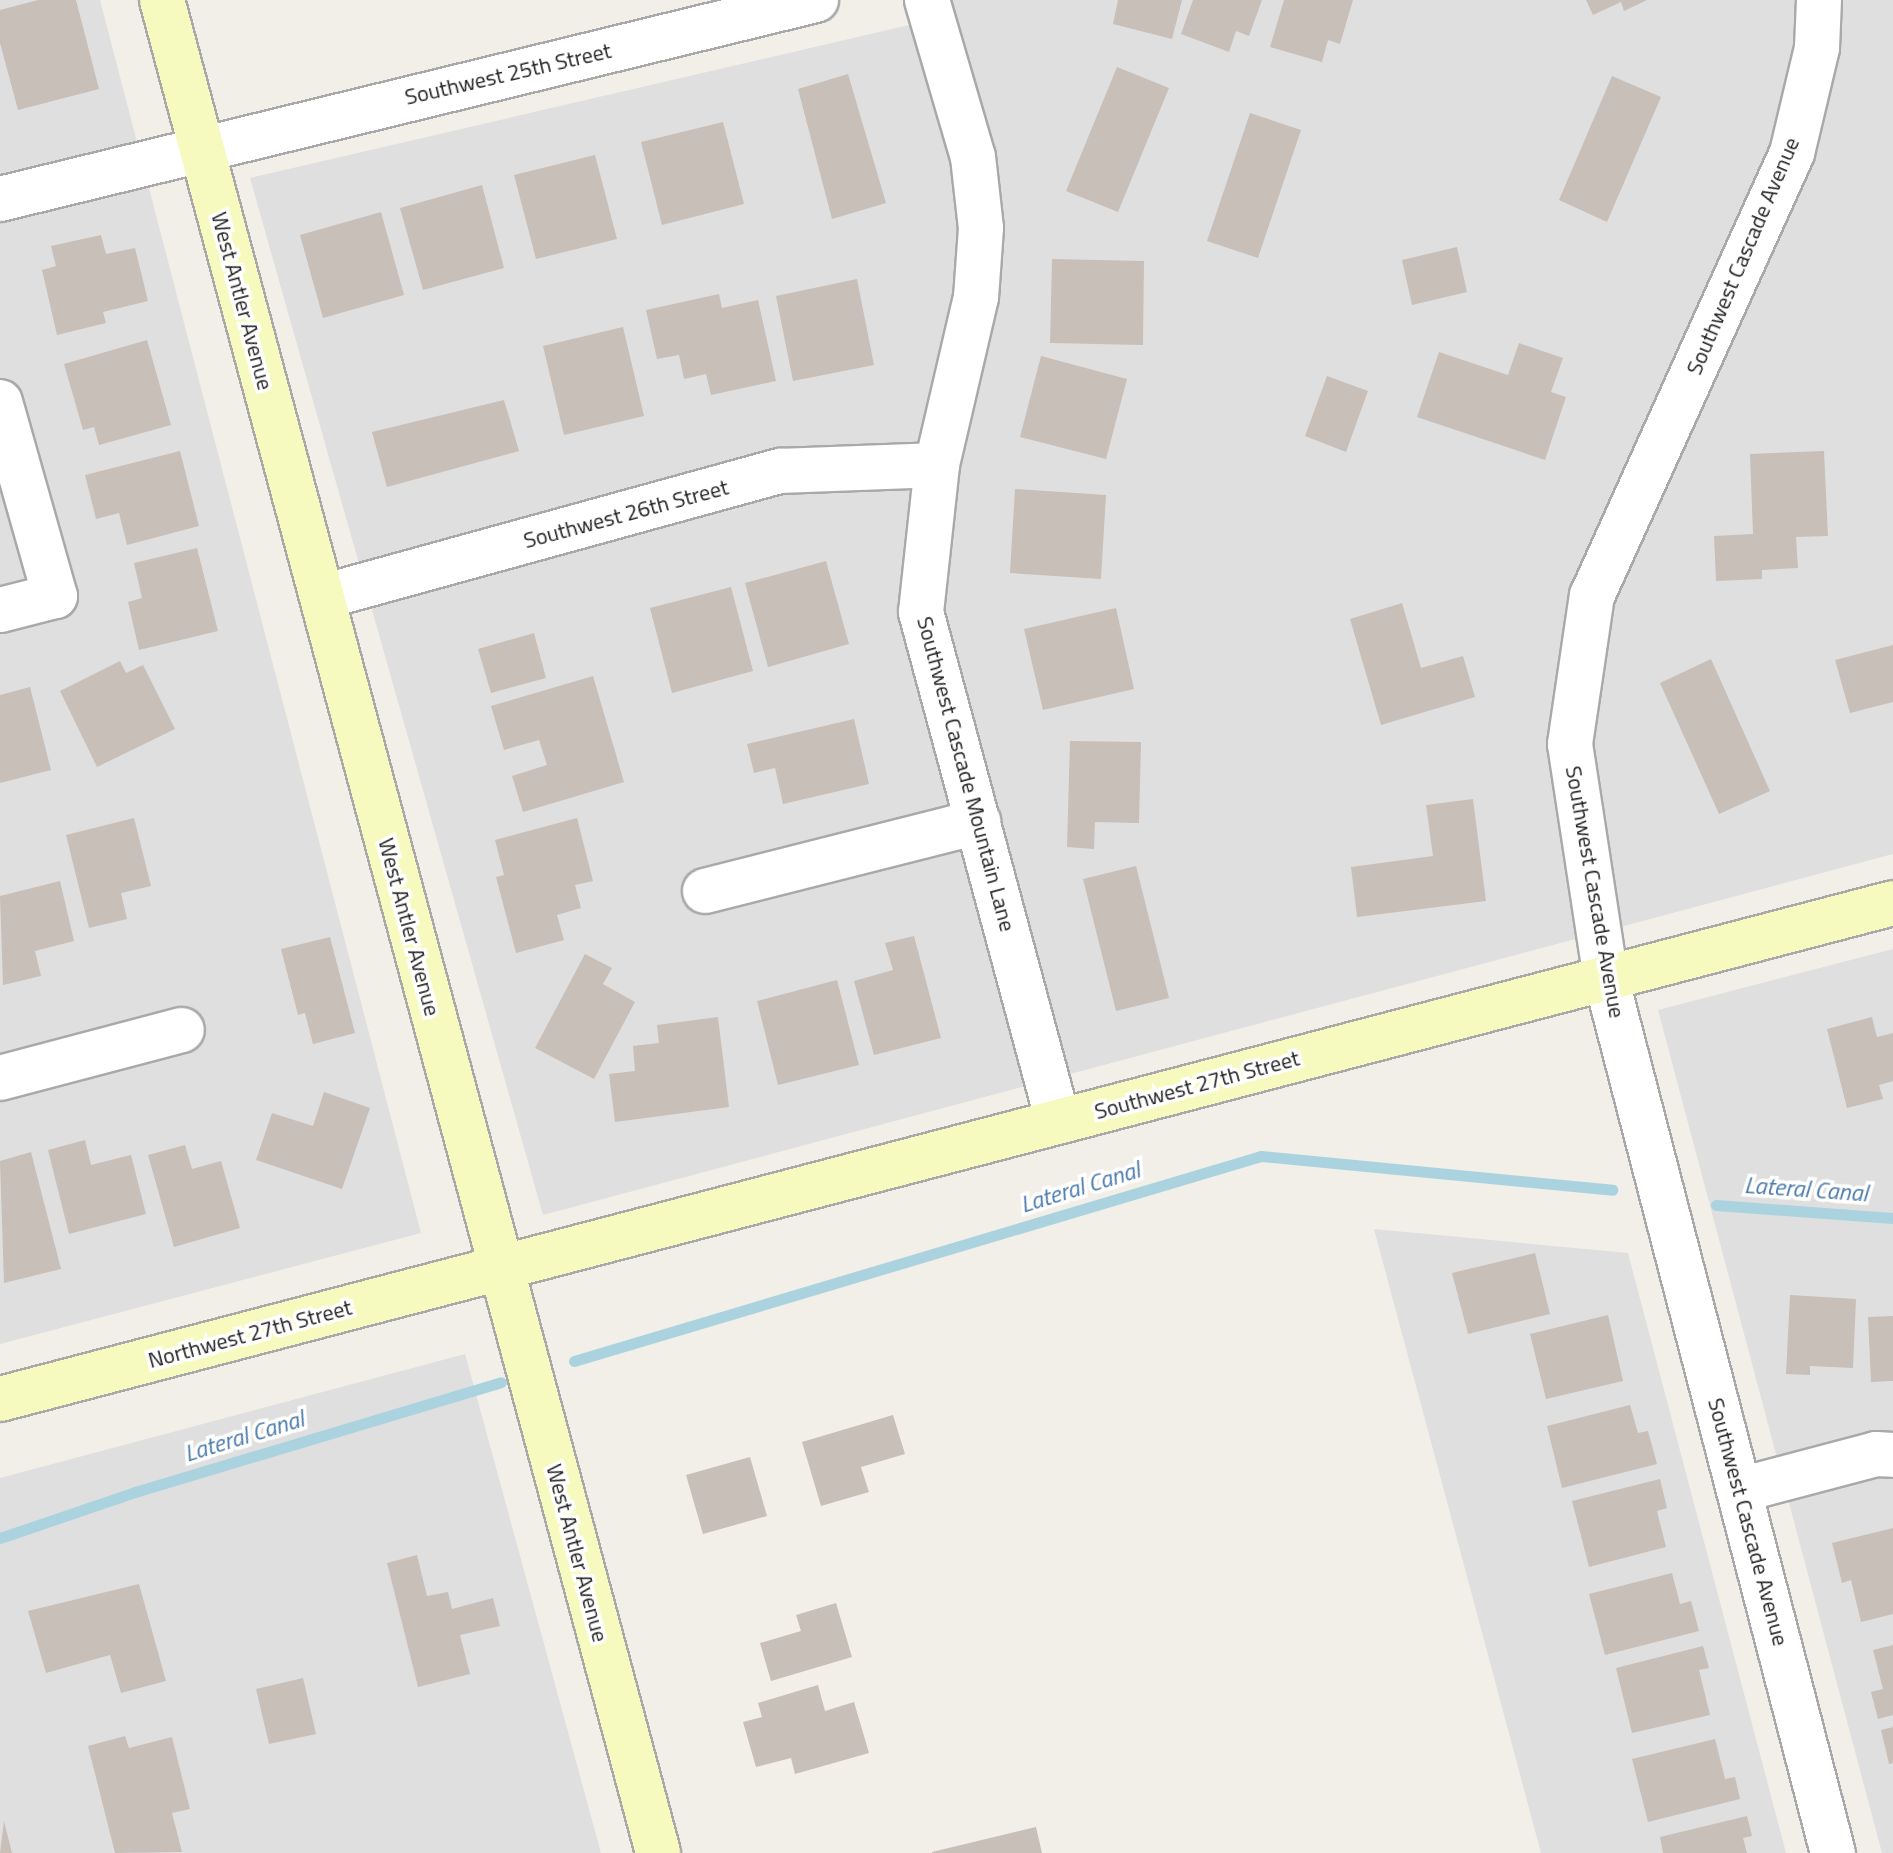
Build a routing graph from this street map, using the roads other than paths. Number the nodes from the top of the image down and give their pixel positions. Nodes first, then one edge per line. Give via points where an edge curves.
1 (162, 0) edge
2 (816, 0) edge
3 (927, 0) edge
4 (1819, 0) edge
5 (201, 147) junction
6 (0, 199) edge
7 (0, 402) edge
8 (937, 465) junction
9 (322, 597) junction
10 (0, 610) edge
11 (978, 822) junction
12 (705, 891) dead end
13 (1893, 903) edge
14 (1606, 978) junction
15 (182, 1030) dead end
16 (0, 1078) edge
17 (1058, 1121) junction
18 (500, 1268) junction
19 (0, 1399) edge
20 (1893, 1455) edge
21 (1740, 1490) junction
22 (658, 1853) edge
23 (1833, 1853) edge

1 - 5 street, West Antler Avenue
2 - 5 street, Southwest 25th Street
3 - 8 street, Southwest Cascade Mountain Lane via 973,157 981,228 976,297
4 - 14 street, Southwest Cascade Avenue via 1817,48 1792,153 1592,595 1570,744
5 - 6 street, Southwest 25th Street
5 - 9 street, West Antler Avenue
7 - 10 street via 55,596
8 - 9 street, Southwest 26th Street via 781,471
8 - 11 street, Southwest Cascade Mountain Lane via 921,612
9 - 18 street, West Antler Avenue
11 - 12 street
11 - 17 street, Southwest Cascade Mountain Lane
13 - 14 street, Southwest 27th Street
14 - 17 street, Southwest 27th Street
14 - 21 street, Southwest Cascade Avenue
15 - 16 street
17 - 18 street, Southwest 27th Street
18 - 19 street, Northwest 27th Street
18 - 22 street, West Antler Avenue
20 - 21 street via 1876,1454
21 - 23 street, Southwest Cascade Avenue

